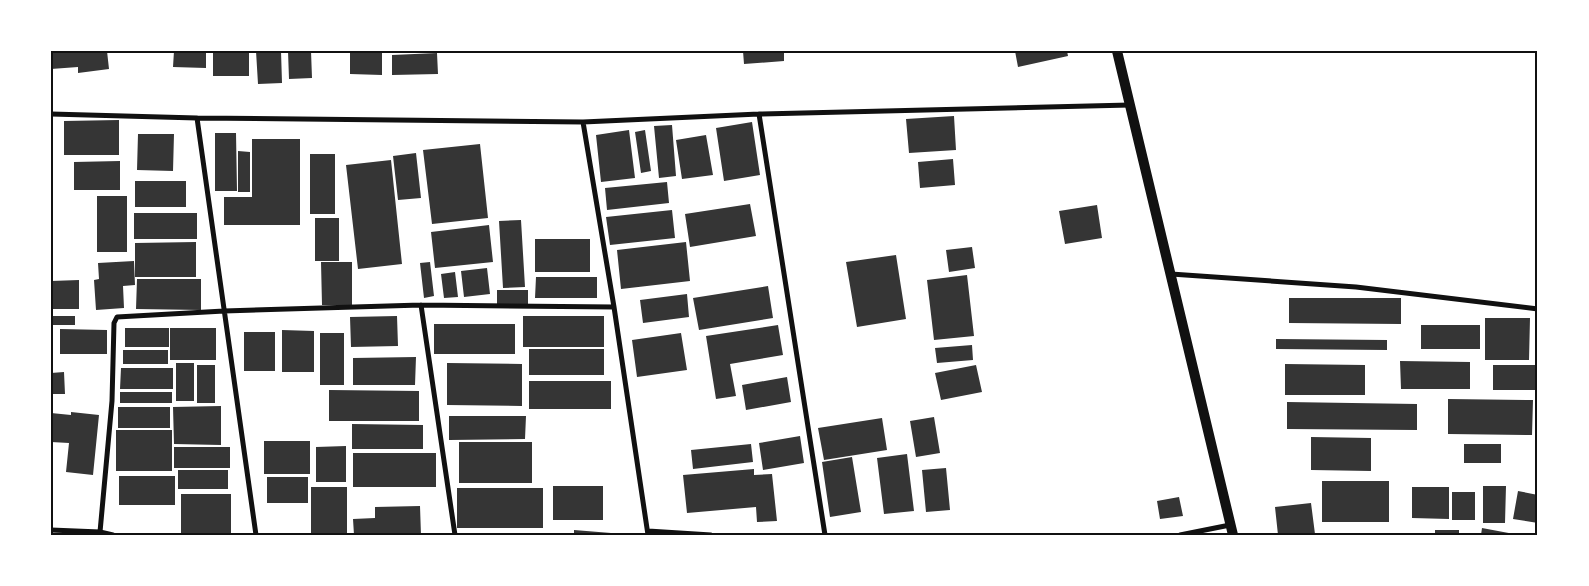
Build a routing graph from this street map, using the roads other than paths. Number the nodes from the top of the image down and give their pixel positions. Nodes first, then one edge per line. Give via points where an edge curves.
1 (1117, 51) edge
2 (1131, 105) junction
3 (51, 114) edge
4 (760, 114) junction
5 (197, 118) junction
6 (583, 122) junction
7 (1170, 274) junction
8 (421, 305) junction
9 (614, 308) junction
10 (1538, 309) edge
11 (224, 310) junction
12 (51, 530) edge
13 (1232, 530) edge
14 (100, 532) junction
15 (648, 533) edge
16 (113, 535) edge
17 (256, 535) edge
18 (455, 535) edge
19 (711, 535) edge
20 (825, 535) edge
21 (1180, 535) edge

1 - 2 main road
2 - 4 street
2 - 7 main road
3 - 5 street
4 - 6 street
4 - 20 street
5 - 6 street
5 - 11 street
6 - 9 street
7 - 10 street via 1356,286
7 - 13 main road
8 - 9 street
8 - 11 street
8 - 18 street
9 - 15 street
11 - 14 street via 117,317 114,323 112,401
11 - 17 street
12 - 14 street
13 - 21 street
14 - 16 street
15 - 19 street

